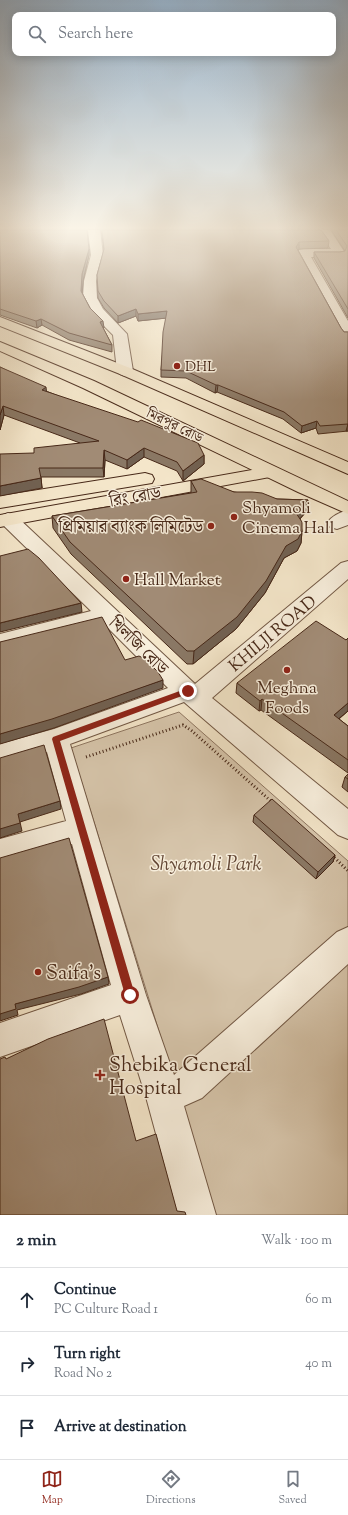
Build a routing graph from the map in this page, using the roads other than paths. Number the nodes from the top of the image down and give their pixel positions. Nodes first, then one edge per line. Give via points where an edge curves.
1 (90, 287) edge
2 (321, 287) edge
3 (348, 306) edge
4 (333, 308) junction
5 (0, 321) edge
6 (348, 334) edge
7 (0, 346) edge
8 (125, 371) junction
9 (251, 463) junction
10 (348, 469) edge
11 (269, 472) junction
12 (3, 514) edge
13 (344, 516) edge
14 (348, 568) edge
15 (108, 615) junction
16 (0, 642) edge
17 (192, 694) junction
18 (56, 739) junction
19 (0, 755) edge
20 (348, 826) edge
21 (81, 829) junction
22 (0, 852) edge
23 (348, 943) edge
24 (130, 995) junction
25 (0, 1040) edge
26 (164, 1097) junction
27 (197, 1215) edge

1 - 8 street via 90,298 97,311 120,334
2 - 4 street
3 - 4 street
4 - 6 street
5 - 8 main road, মিরপুর রোড
7 - 9 main road, মিরপুর রোড via 101,389
8 - 10 main road, মিরপুর রোড
9 - 11 main road, মিরপুর রোড
9 - 12 main road, রিং রোড
11 - 12 main road, রিং রোড
11 - 13 main road, মিরপুর রোড
12 - 15 street, খিলজি রোড
14 - 17 street, KHILJI ROAD
15 - 16 street
15 - 17 street, খিলজি রোড
17 - 18 street
17 - 20 street, খিলজি রোড
18 - 19 street
18 - 21 street
21 - 22 street
21 - 24 street
23 - 26 street via 190,1086
24 - 25 street
24 - 26 street
26 - 27 street

